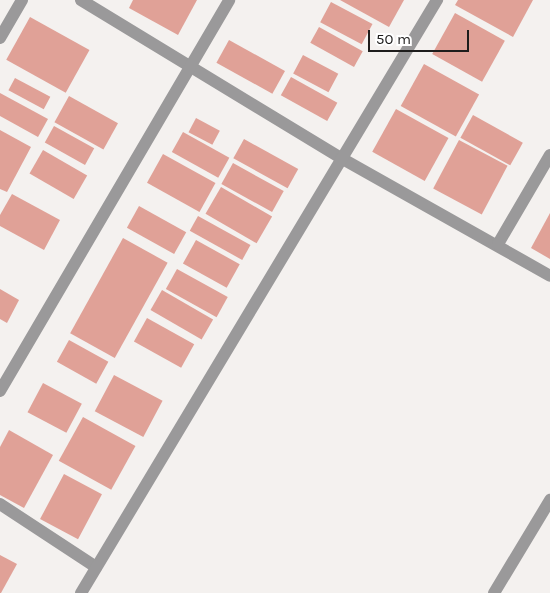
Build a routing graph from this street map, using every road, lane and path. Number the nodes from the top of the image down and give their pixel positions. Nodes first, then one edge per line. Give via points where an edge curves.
1 (22, 0) edge
2 (81, 0) edge
3 (229, 0) edge
4 (437, 0) edge
5 (0, 38) edge
6 (190, 65) junction
7 (550, 155) edge
8 (341, 158) junction
9 (498, 244) junction
10 (550, 276) edge
11 (0, 391) edge
12 (550, 500) edge
13 (0, 504) edge
14 (96, 567) junction
15 (81, 593) edge
16 (494, 593) edge

1 - 5 lane
2 - 6 lane
3 - 6 lane
4 - 8 lane
6 - 8 lane
6 - 11 lane
7 - 9 lane
8 - 9 lane
8 - 14 lane
9 - 10 lane
12 - 16 lane
13 - 14 lane
14 - 15 lane

